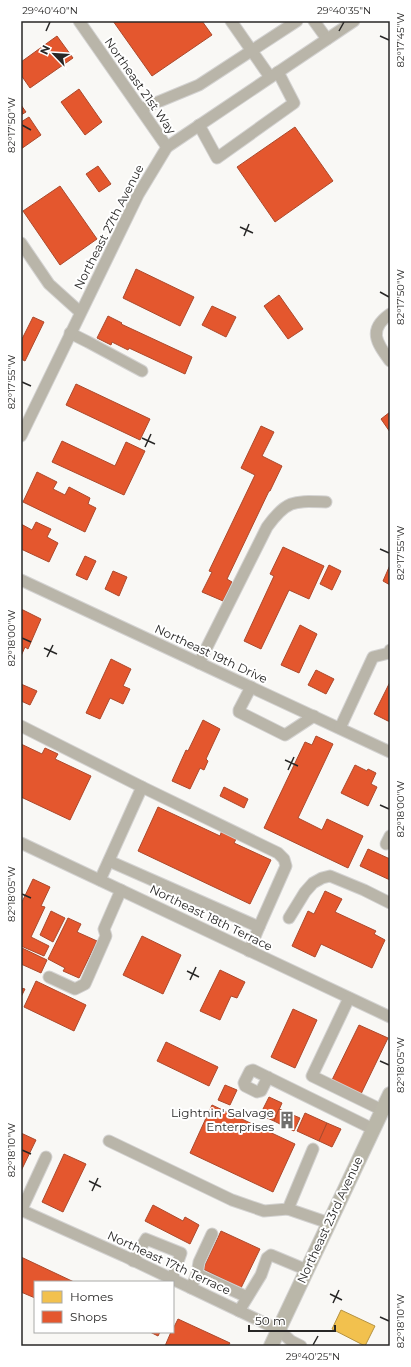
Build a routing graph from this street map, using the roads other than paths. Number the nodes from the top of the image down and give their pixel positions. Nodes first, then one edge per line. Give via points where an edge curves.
1 (79, 21) edge
2 (231, 21) edge
3 (297, 21) edge
4 (314, 21) edge
5 (354, 21) edge
6 (327, 39) junction
7 (252, 50) junction
8 (274, 74) junction
9 (141, 110) junction
10 (199, 125) junction
11 (167, 147) junction
12 (21, 243) edge
13 (80, 312) junction
14 (390, 314) edge
15 (70, 333) junction
16 (390, 361) edge
17 (142, 372) dead end
18 (21, 436) edge
19 (326, 502) dead end
20 (21, 580) edge
21 (390, 650) edge
22 (199, 662) junction
23 (251, 687) junction
24 (314, 716) junction
25 (21, 726) edge
26 (340, 728) junction
27 (390, 752) edge
28 (142, 787) junction
29 (21, 843) edge
30 (109, 862) junction
31 (100, 880) junction
32 (121, 890) junction
33 (390, 902) edge
34 (289, 918) dead end
35 (259, 927) junction
36 (249, 951) junction
37 (49, 977) dead end
38 (349, 998) junction
39 (390, 1017) edge
40 (268, 1077) dead end
41 (390, 1094) edge
42 (382, 1110) junction
43 (373, 1129) junction
44 (109, 1141) dead end
45 (313, 1149) dead end
46 (46, 1157) dead end
47 (288, 1208) junction
48 (21, 1210) edge
49 (329, 1223) junction
50 (212, 1234) dead end
51 (133, 1261) junction
52 (307, 1270) junction
53 (197, 1274) junction
54 (172, 1279) junction
55 (191, 1288) junction
56 (247, 1297) junction
57 (239, 1311) junction
58 (279, 1330) junction
59 (271, 1346) edge
60 (301, 1346) edge

1 - 9 street, Northeast 21st Way
2 - 7 street
3 - 7 street
4 - 6 street
5 - 6 street, Northeast 27th Avenue
6 - 8 street, Northeast 27th Avenue
7 - 8 street
7 - 9 street via 199,85
8 - 10 street, Northeast 27th Avenue
8 - 10 street via 294,102 217,158
9 - 11 street, Northeast 21st Way
10 - 11 street, Northeast 27th Avenue
11 - 13 street, Northeast 27th Avenue via 138,195
12 - 13 street via 49,284
13 - 15 street, Northeast 27th Avenue
14 - 16 street via 379,324 376,336
15 - 17 street
15 - 18 street, Northeast 27th Avenue
19 - 22 street via 298,501 275,516 267,527
20 - 22 street, Northeast 19th Drive
21 - 26 street via 373,658
22 - 23 street, Northeast 19th Drive
23 - 24 street, Northeast 19th Drive
23 - 24 street via 239,712 285,735
24 - 26 street, Northeast 19th Drive
25 - 28 street
26 - 27 street, Northeast 19th Drive
28 - 30 street
28 - 35 street via 278,853 284,859 286,866
29 - 31 street, Northeast 18th Terrace
30 - 31 street
30 - 35 street
31 - 32 street, Northeast 18th Terrace
32 - 36 street, Northeast 18th Terrace
32 - 37 street via 104,929 106,936 85,984 75,989
33 - 34 street via 330,876 313,883
35 - 36 street
36 - 38 street, Northeast 18th Terrace
38 - 39 street, Northeast 18th Terrace
38 - 42 street via 312,1076
40 - 43 street
41 - 42 main road, Northeast 23rd Avenue
42 - 43 main road, Northeast 23rd Avenue
43 - 49 main road, Northeast 23rd Avenue
44 - 47 street via 232,1200 264,1211
45 - 47 street
46 - 48 street
47 - 49 street
48 - 51 street, Northeast 17th Terrace
49 - 52 main road, Northeast 23rd Avenue
50 - 53 street via 199,1262
51 - 54 street, Northeast 17th Terrace
51 - 54 street via 146,1239 180,1253
52 - 56 street via 271,1255
52 - 58 main road, Northeast 23rd Avenue
53 - 55 street
53 - 56 street
54 - 55 street, Northeast 17th Terrace
55 - 57 street, Northeast 17th Terrace
56 - 57 street
57 - 58 street, Northeast 17th Terrace
58 - 59 main road, Northeast 23rd Avenue
58 - 60 street, Northeast 17th Terrace

